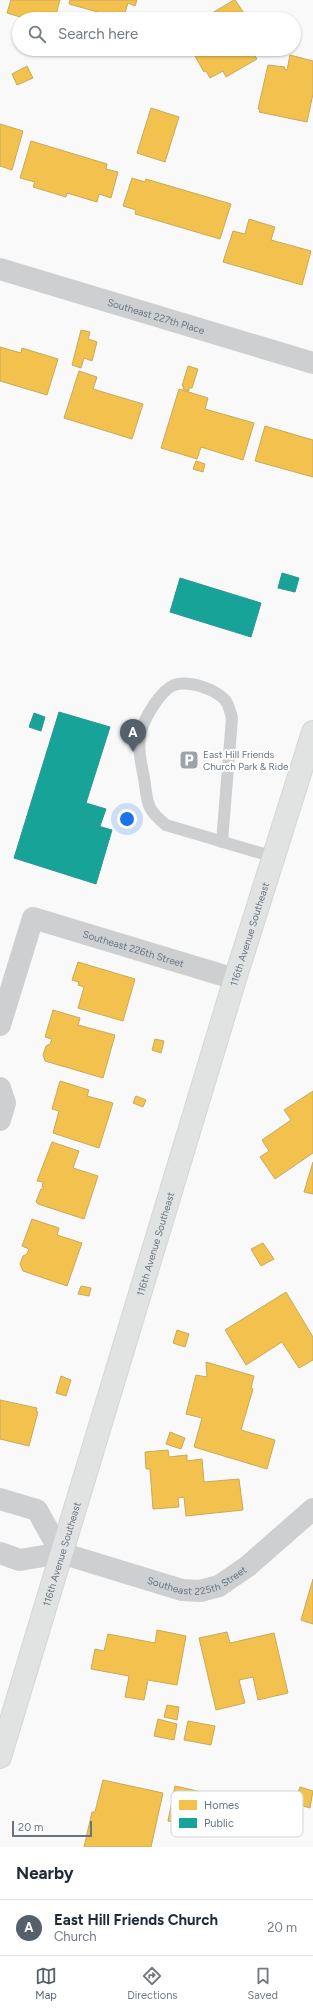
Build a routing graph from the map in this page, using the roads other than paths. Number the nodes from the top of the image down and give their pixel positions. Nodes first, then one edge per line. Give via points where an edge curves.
1 (0, 269) edge
2 (313, 364) edge
3 (313, 732) edge
4 (222, 842) junction
5 (274, 857) junction
6 (235, 979) junction
7 (0, 1025) edge
8 (0, 1088) edge
9 (0, 1120) edge
10 (0, 1499) edge
11 (313, 1509) edge
12 (61, 1553) junction
13 (0, 1554) edge
14 (0, 1757) edge

1 - 2 street, Southeast 227th Place
3 - 5 main road, 116th Avenue Southeast
4 - 4 lane via 166,825 152,813 148,804 139,748 141,731 150,710 174,685 200,685 216,693 226,701 232,718
4 - 5 lane
5 - 6 main road, 116th Avenue Southeast
6 - 7 street, Southeast 226th Street via 33,918
6 - 12 main road, 116th Avenue Southeast
8 - 9 street via 5,1104
10 - 12 street via 37,1510
11 - 12 street, Southeast 225th Street via 248,1566 219,1586 200,1591 182,1590
12 - 13 street, Southeast 225th Street via 20,1560
12 - 14 main road, 116th Avenue Southeast

